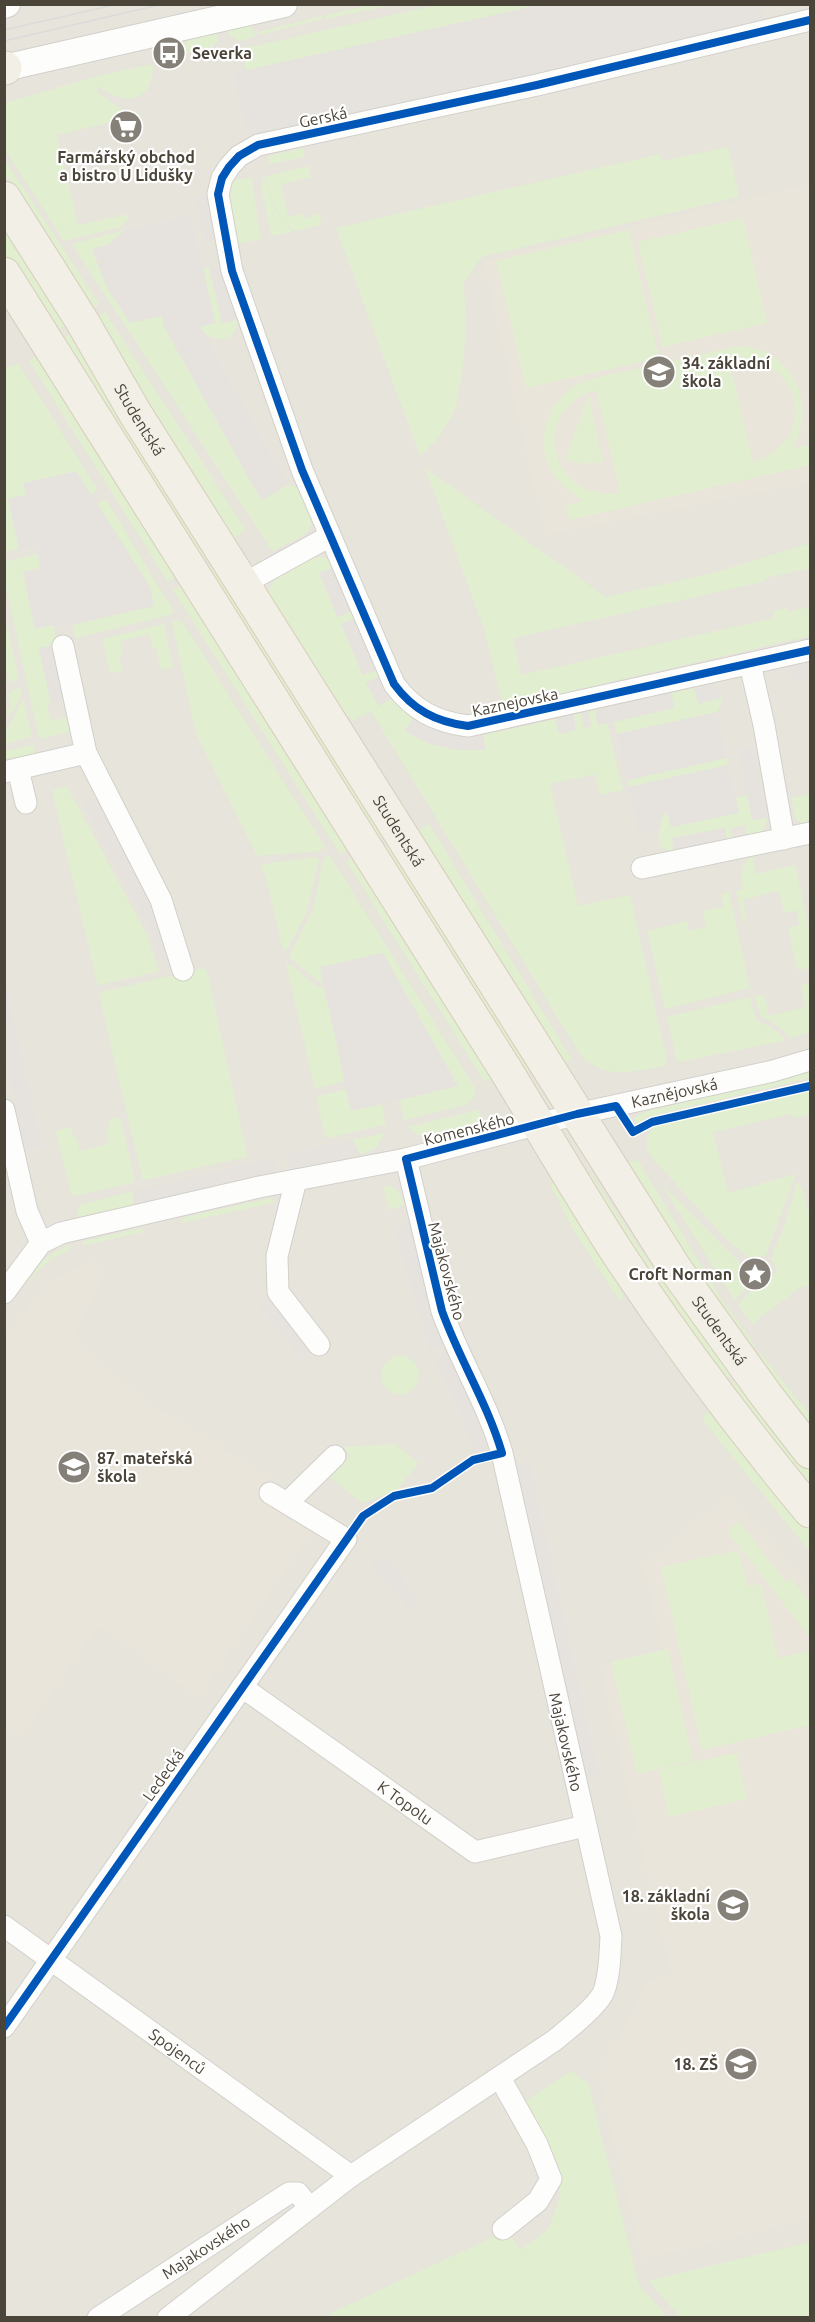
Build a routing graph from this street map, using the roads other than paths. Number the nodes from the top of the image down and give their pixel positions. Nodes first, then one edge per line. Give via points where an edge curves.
1 (284, 4) edge
2 (810, 20) edge
3 (5, 68) edge
4 (4, 198) edge
5 (4, 274) edge
6 (330, 536) junction
7 (243, 584) junction
8 (63, 646) dead end
9 (810, 650) edge
10 (750, 664) junction
11 (86, 753) junction
12 (11, 770) edge
13 (26, 803) dead end
14 (810, 834) edge
15 (784, 839) junction
16 (642, 867) dead end
17 (183, 970) dead end
18 (810, 1060) edge
19 (4, 1110) edge
20 (577, 1114) junction
21 (540, 1125) junction
22 (406, 1159) junction
23 (296, 1180) junction
24 (41, 1243) junction
25 (4, 1293) edge
26 (319, 1345) dead end
27 (810, 1452) edge
28 (335, 1456) dead end
29 (810, 1511) edge
30 (242, 1687) junction
31 (585, 1826) junction
32 (4, 1926) edge
33 (51, 1958) junction
34 (4, 2027) edge
35 (500, 2078) junction
36 (351, 2176) junction
37 (310, 2208) junction
38 (503, 2229) dead end
39 (98, 2318) edge
40 (168, 2318) edge

1 - 3 street
2 - 6 street, Gerská via 262,144 239,156 222,178 218,194 232,272 302,470
4 - 7 main road, Studentská
5 - 21 main road
6 - 7 street
6 - 10 street, Kaznejovska via 394,684 415,707 442,721 468,726
7 - 20 main road, Studentská
8 - 11 street
9 - 10 street, Kaznejovska
10 - 15 street via 765,725
11 - 12 street
11 - 17 street via 161,900
12 - 13 street
14 - 15 street
15 - 16 street
18 - 20 street, Kaznějovská
19 - 24 street via 27,1211
20 - 21 street, Kaznějovská
20 - 27 main road, Studentská via 676,1270
21 - 22 street, Komenského
21 - 29 main road via 659,1313
22 - 23 street, Komenského
22 - 31 street, Majakovského via 442,1311 485,1405 502,1453
23 - 24 street, Komenského via 62,1233
23 - 26 street via 277,1257 278,1292
24 - 25 street
28 - 30 street, Ledecká via 279,1498 346,1539
30 - 31 street, K Topolu via 475,1852
30 - 33 street, Ledecká
31 - 35 street, Majakovského via 611,1936 604,1993 577,2022
32 - 33 street, Spojenců
33 - 34 street, Ledecká
33 - 36 street, Spojenců
35 - 36 street, Majakovského
35 - 38 street via 537,2144 551,2179 538,2201
36 - 37 street, Majakovského
37 - 39 street, Majakovského via 298,2193 290,2193
37 - 40 street, Majakovského

